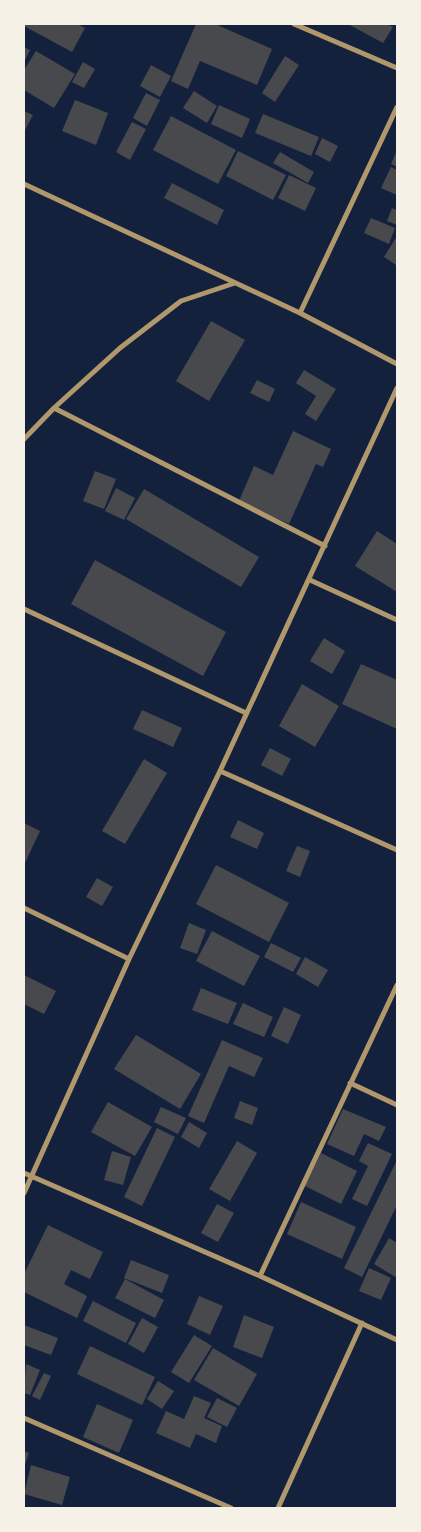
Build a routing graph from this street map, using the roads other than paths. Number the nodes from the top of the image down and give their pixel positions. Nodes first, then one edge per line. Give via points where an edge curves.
1 (294, 24) edge
2 (397, 68) edge
3 (397, 107) edge
4 (24, 184) edge
5 (235, 283) junction
6 (300, 313) junction
7 (397, 364) edge
8 (397, 388) edge
9 (54, 408) junction
10 (24, 440) edge
11 (325, 546) junction
12 (310, 580) junction
13 (24, 609) edge
14 (397, 620) edge
15 (246, 713) junction
16 (220, 771) junction
17 (397, 850) edge
18 (24, 908) edge
19 (129, 959) junction
20 (397, 985) edge
21 (350, 1083) junction
22 (397, 1105) edge
23 (24, 1172) edge
24 (31, 1176) junction
25 (24, 1193) edge
26 (260, 1276) junction
27 (362, 1323) junction
28 (397, 1340) edge
29 (24, 1418) edge
30 (231, 1508) edge
31 (278, 1508) edge

1 - 2 street
3 - 6 street
4 - 5 street
5 - 6 street
5 - 9 street via 180,301 120,348
6 - 7 street
8 - 11 street
9 - 10 street
9 - 11 street
11 - 12 street
12 - 14 street
12 - 15 street
13 - 15 street
15 - 16 street
16 - 17 street
16 - 19 street
18 - 19 street
19 - 24 street
20 - 21 street
21 - 22 street
21 - 26 street
23 - 24 street
24 - 25 street
24 - 26 street
26 - 27 street
27 - 28 street
27 - 31 street
29 - 30 street

